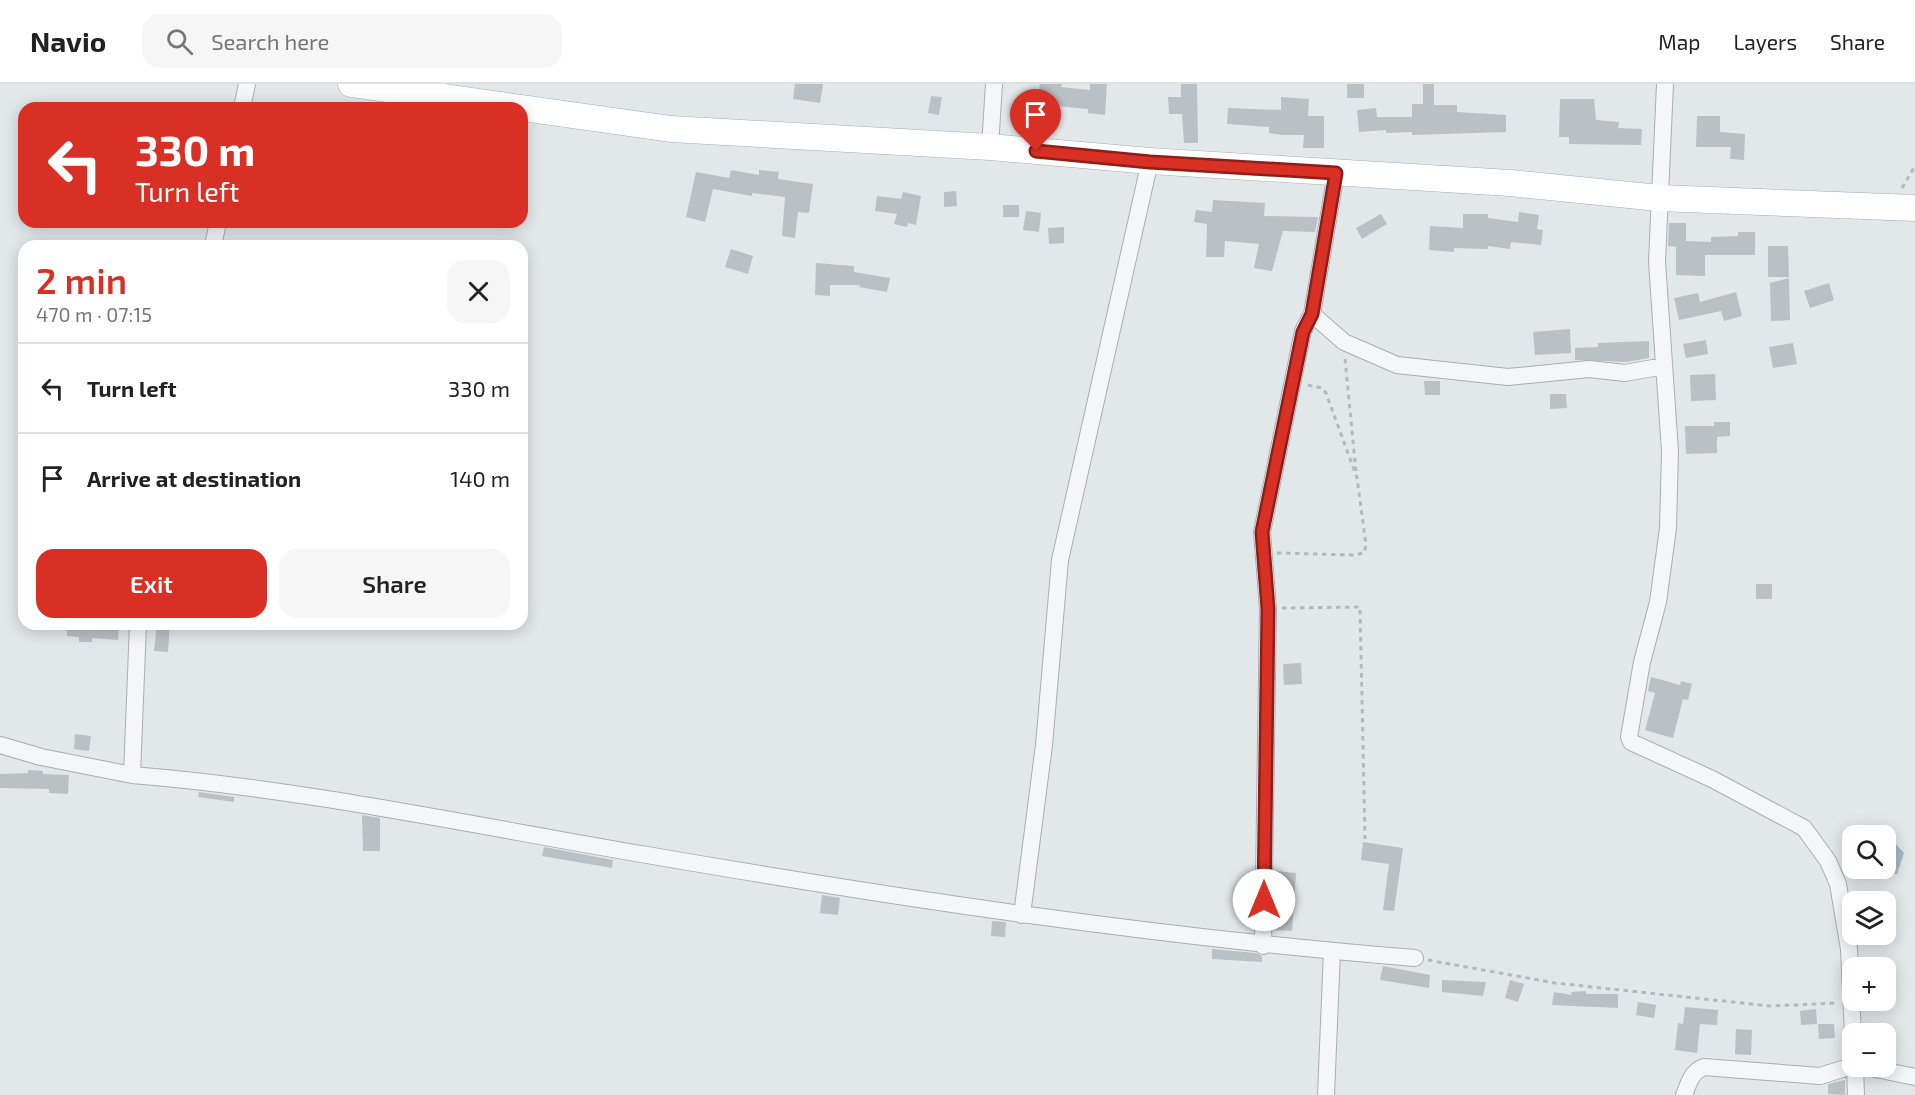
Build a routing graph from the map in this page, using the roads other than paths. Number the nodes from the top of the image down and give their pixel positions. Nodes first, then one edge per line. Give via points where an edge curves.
1 (247, 84) edge
2 (351, 84) edge
3 (994, 84) edge
4 (1665, 84) edge
5 (243, 102) edge
6 (479, 102) edge
7 (528, 109) edge
8 (990, 147) junction
9 (1150, 162) junction
10 (1336, 173) junction
11 (1659, 198) junction
12 (1915, 208) edge
13 (1312, 314) junction
14 (1664, 369) junction
15 (138, 630) edge
16 (0, 745) edge
17 (132, 775) junction
18 (1022, 915) junction
19 (1263, 946) junction
20 (1332, 951) junction
21 (1415, 958) road end
22 (1852, 1023) edge
23 (1842, 1070) edge
24 (1896, 1073) edge
25 (1855, 1077) edge
26 (1915, 1077) edge
27 (1326, 1095) edge
28 (1684, 1095) edge
29 (1856, 1095) edge

1 - 5 street
2 - 6 main road
3 - 8 street
4 - 11 street
7 - 8 main road via 671,129
8 - 9 main road
9 - 10 main road
9 - 18 street via 1060,560 1044,745
10 - 11 main road via 1510,183
10 - 13 street
11 - 12 main road
11 - 14 street
13 - 14 street via 1344,342 1396,365 1508,377 1589,369 1626,373
13 - 19 street via 1303,332 1262,532 1268,609
14 - 22 street via 1670,451 1668,528 1658,602 1642,662 1629,737 1631,742 1804,828 1828,861 1838,884 1849,949
15 - 17 street
16 - 17 street
17 - 18 street via 227,783
18 - 19 street
19 - 20 street
20 - 21 street
20 - 27 street
23 - 28 street via 1820,1076 1704,1067 1691,1076
24 - 26 street
25 - 29 street

